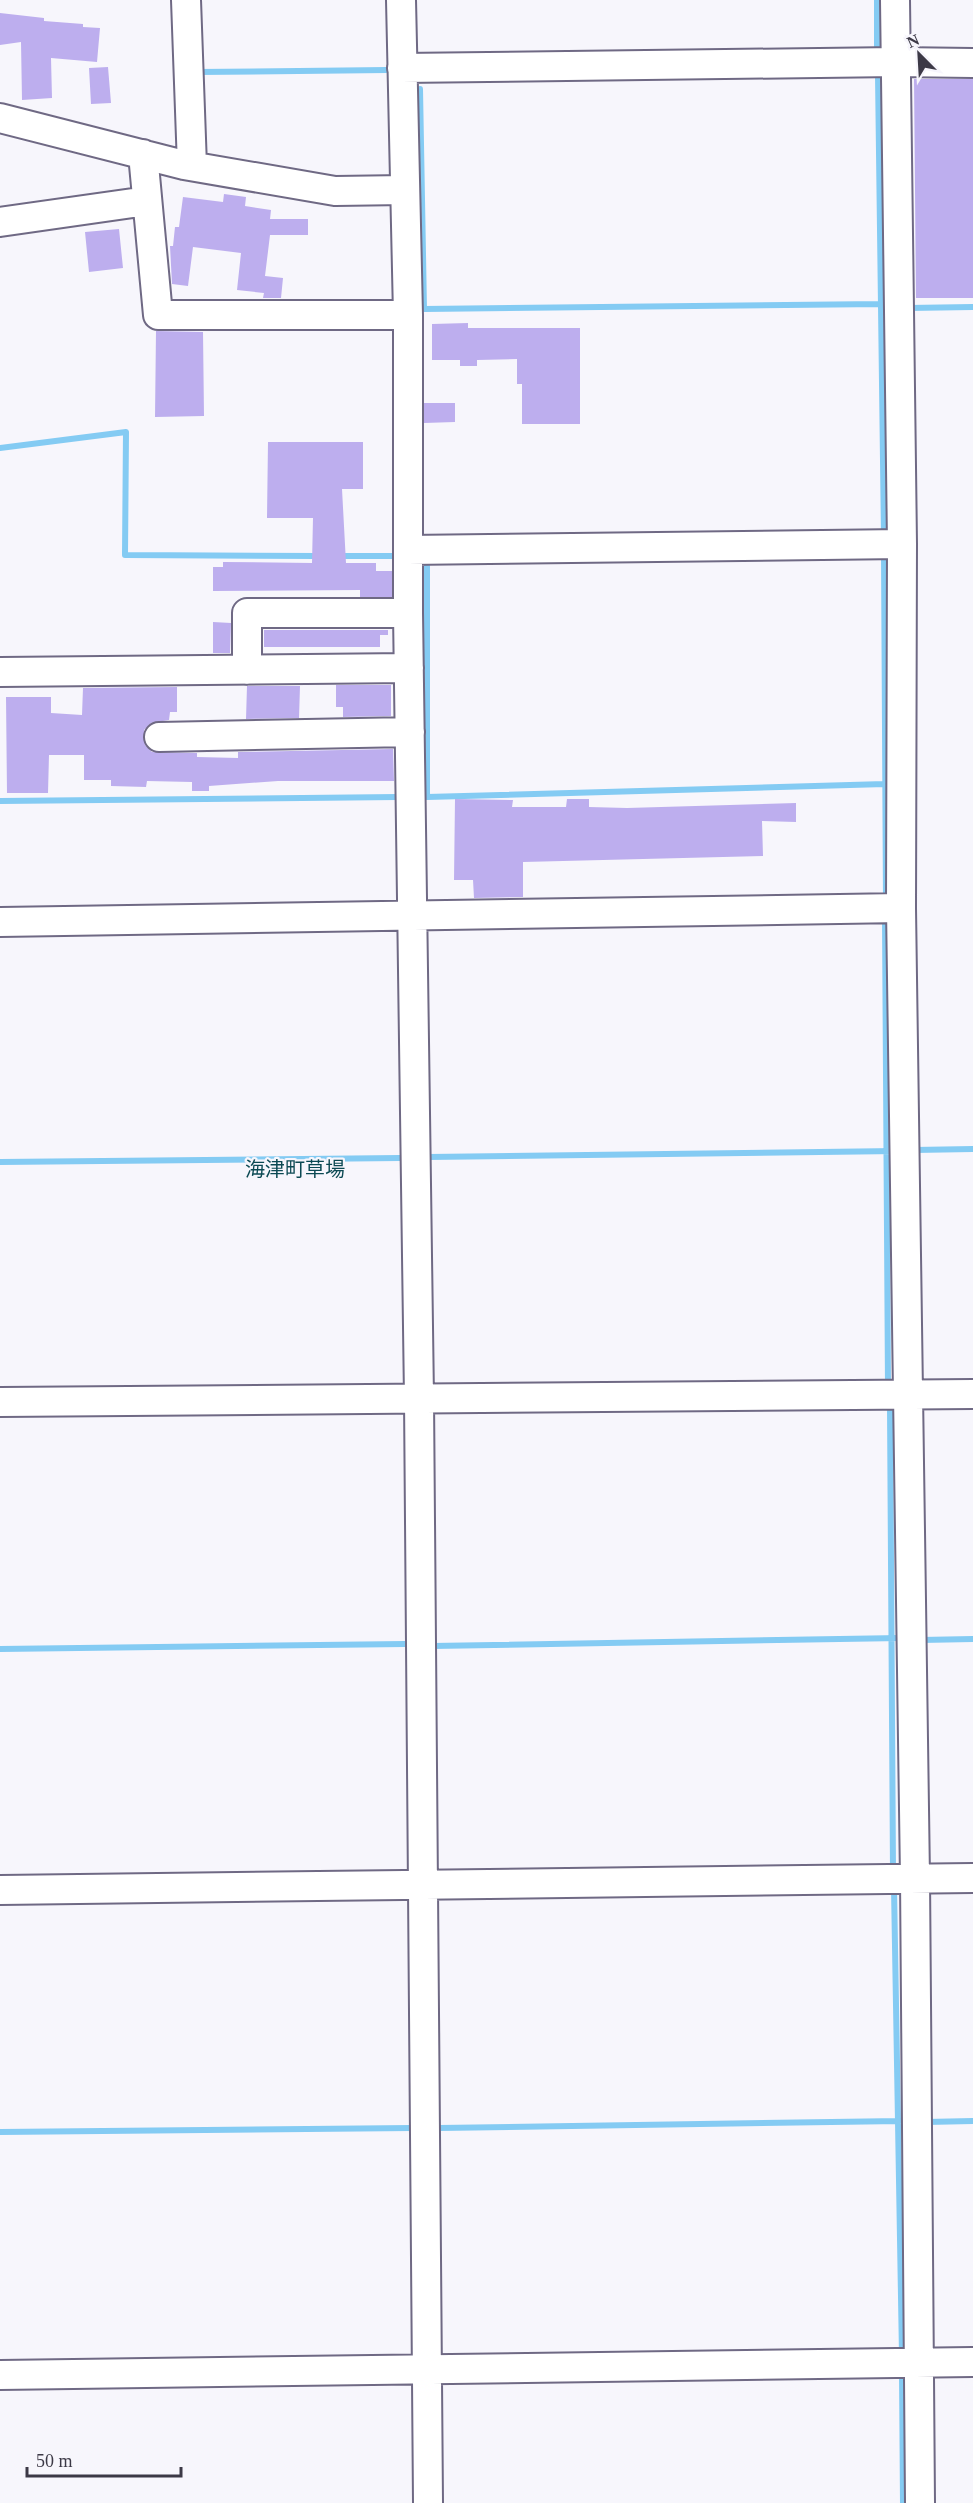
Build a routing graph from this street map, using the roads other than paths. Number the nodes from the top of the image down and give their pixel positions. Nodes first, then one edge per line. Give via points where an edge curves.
1 (186, 0) edge
2 (401, 0) edge
3 (895, 0) edge
4 (896, 62) junction
5 (973, 63) edge
6 (402, 68) junction
7 (0, 118) edge
8 (143, 154) junction
9 (192, 166) junction
10 (405, 190) junction
11 (147, 201) junction
12 (0, 222) edge
13 (408, 315) junction
14 (902, 544) junction
15 (408, 550) junction
16 (408, 613) junction
17 (409, 668) junction
18 (247, 670) junction
19 (0, 672) edge
20 (410, 732) junction
21 (159, 737) dead end
22 (902, 909) junction
23 (411, 914) junction
24 (0, 922) edge
25 (910, 1394) junction
26 (973, 1394) edge
27 (419, 1398) junction
28 (0, 1402) edge
29 (915, 1878) junction
30 (973, 1878) edge
31 (422, 1885) junction
32 (0, 1890) edge
33 (920, 2362) junction
34 (973, 2362) edge
35 (427, 2371) junction
36 (0, 2375) edge
37 (428, 2503) edge
38 (920, 2503) edge

1 - 9 street
2 - 6 street
3 - 4 street
4 - 5 street
4 - 6 street
4 - 14 street
6 - 10 street
7 - 8 street
8 - 9 street
8 - 11 street
9 - 10 street via 335,191
10 - 13 street
11 - 12 street
11 - 13 street via 158,315
13 - 15 street
14 - 15 street
14 - 22 street
15 - 16 street
16 - 17 street
16 - 18 street via 247,613
17 - 18 street
17 - 20 street
18 - 19 street
20 - 21 street
20 - 23 street
22 - 23 street
22 - 25 street
23 - 24 street
23 - 27 street
25 - 26 street
25 - 27 street
25 - 29 street
27 - 28 street
27 - 31 street
29 - 30 street
29 - 31 street
29 - 33 street
31 - 32 street
31 - 35 street
33 - 34 street
33 - 35 street
33 - 38 street
35 - 36 street
35 - 37 street

